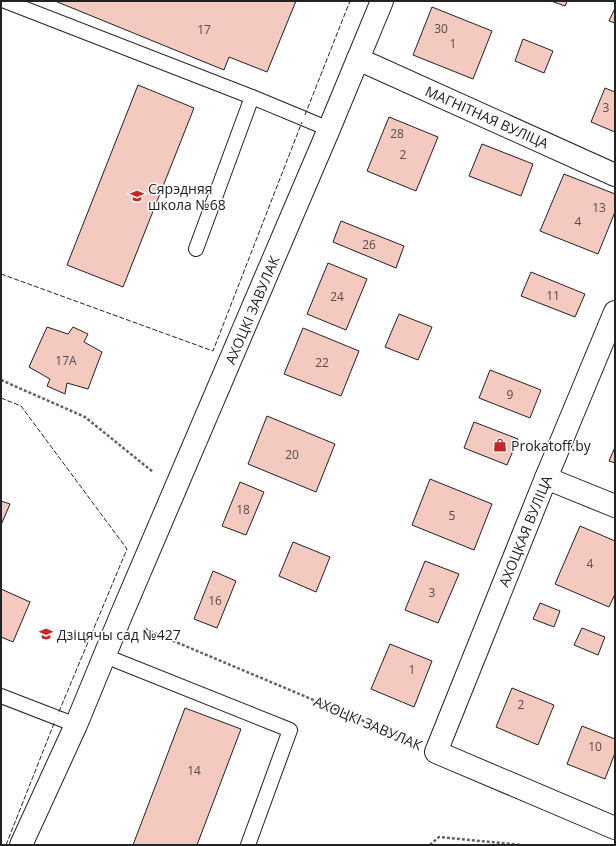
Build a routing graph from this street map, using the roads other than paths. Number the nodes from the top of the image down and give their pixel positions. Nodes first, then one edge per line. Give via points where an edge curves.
1 (5, 1) edge
2 (382, 1) edge
3 (358, 59) junction
4 (252, 97) junction
5 (329, 130) junction
6 (615, 175) edge
7 (196, 249) dead end
8 (615, 312) edge
9 (546, 478) junction
10 (615, 506) edge
11 (105, 656) junction
12 (1, 696) edge
13 (76, 725) junction
14 (436, 752) joint
15 (615, 828) edge
16 (21, 845) edge
17 (248, 845) edge

1 - 4 lane
2 - 3 street, АХОЦКІ ЗАВУЛАК
3 - 5 street, АХОЦКІ ЗАВУЛАК
3 - 6 street, МАГНІТНАЯ ВУЛІЦА
4 - 5 lane
4 - 7 lane
5 - 11 street, АХОЦКІ ЗАВУЛАК
8 - 9 street, АХОЦКАЯ ВУЛІЦА
9 - 10 street
9 - 14 street, АХОЦКАЯ ВУЛІЦА
11 - 13 street, АХОЦКІ ЗАВУЛАК
11 - 17 lane via 290,730
12 - 13 lane
13 - 16 street, АХОЦКІ ЗАВУЛАК
14 - 15 street, АХОЦКІ ЗАВУЛАК

